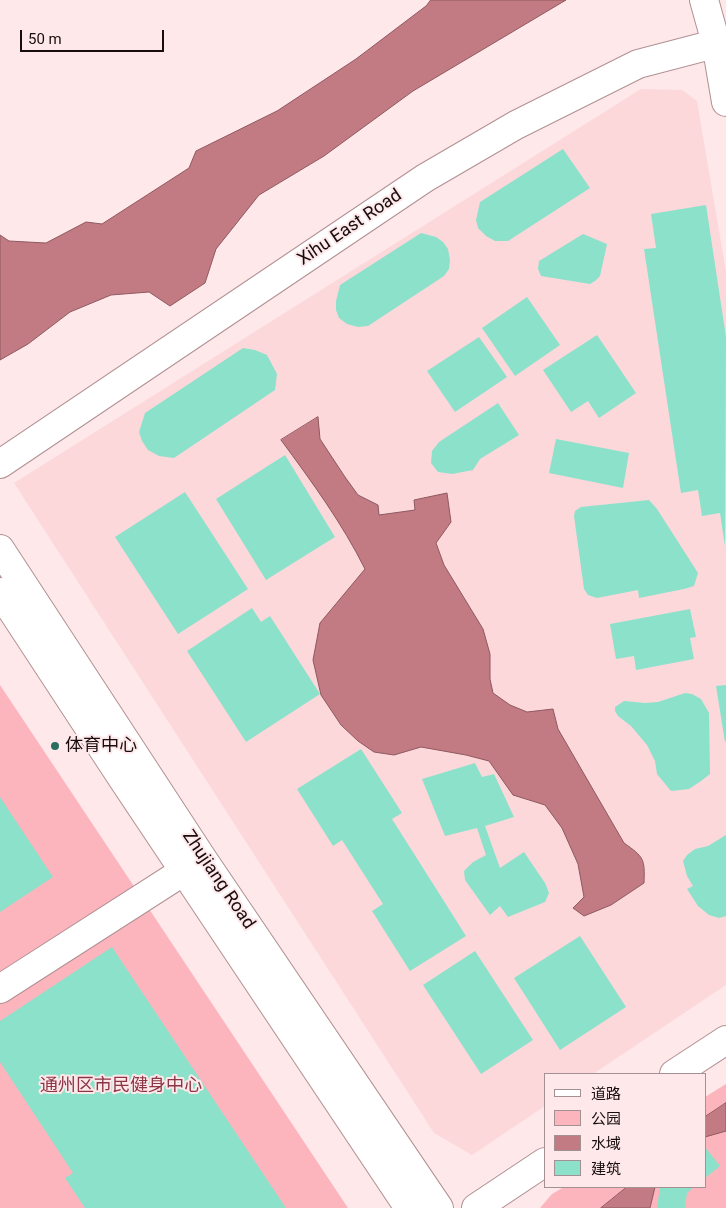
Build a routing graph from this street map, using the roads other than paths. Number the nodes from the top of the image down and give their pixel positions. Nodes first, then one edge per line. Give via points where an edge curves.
1 (704, 0) edge
2 (721, 42) edge
3 (726, 102) edge
4 (0, 464) edge
5 (0, 550) edge
6 (0, 592) edge
7 (184, 871) junction
8 (0, 989) edge
9 (726, 1040) edge
10 (676, 1073) edge
11 (544, 1163) edge
12 (409, 1208) edge
13 (439, 1208) edge
14 (476, 1208) edge

1 - 2 street
2 - 3 street
2 - 4 street, Xihu East Road via 638,64 516,125 433,173
5 - 13 street, Zhujiang Road via 150,780
6 - 7 street, Zhujiang Road
7 - 8 street
7 - 12 street, Zhujiang Road
9 - 10 street
11 - 14 street

